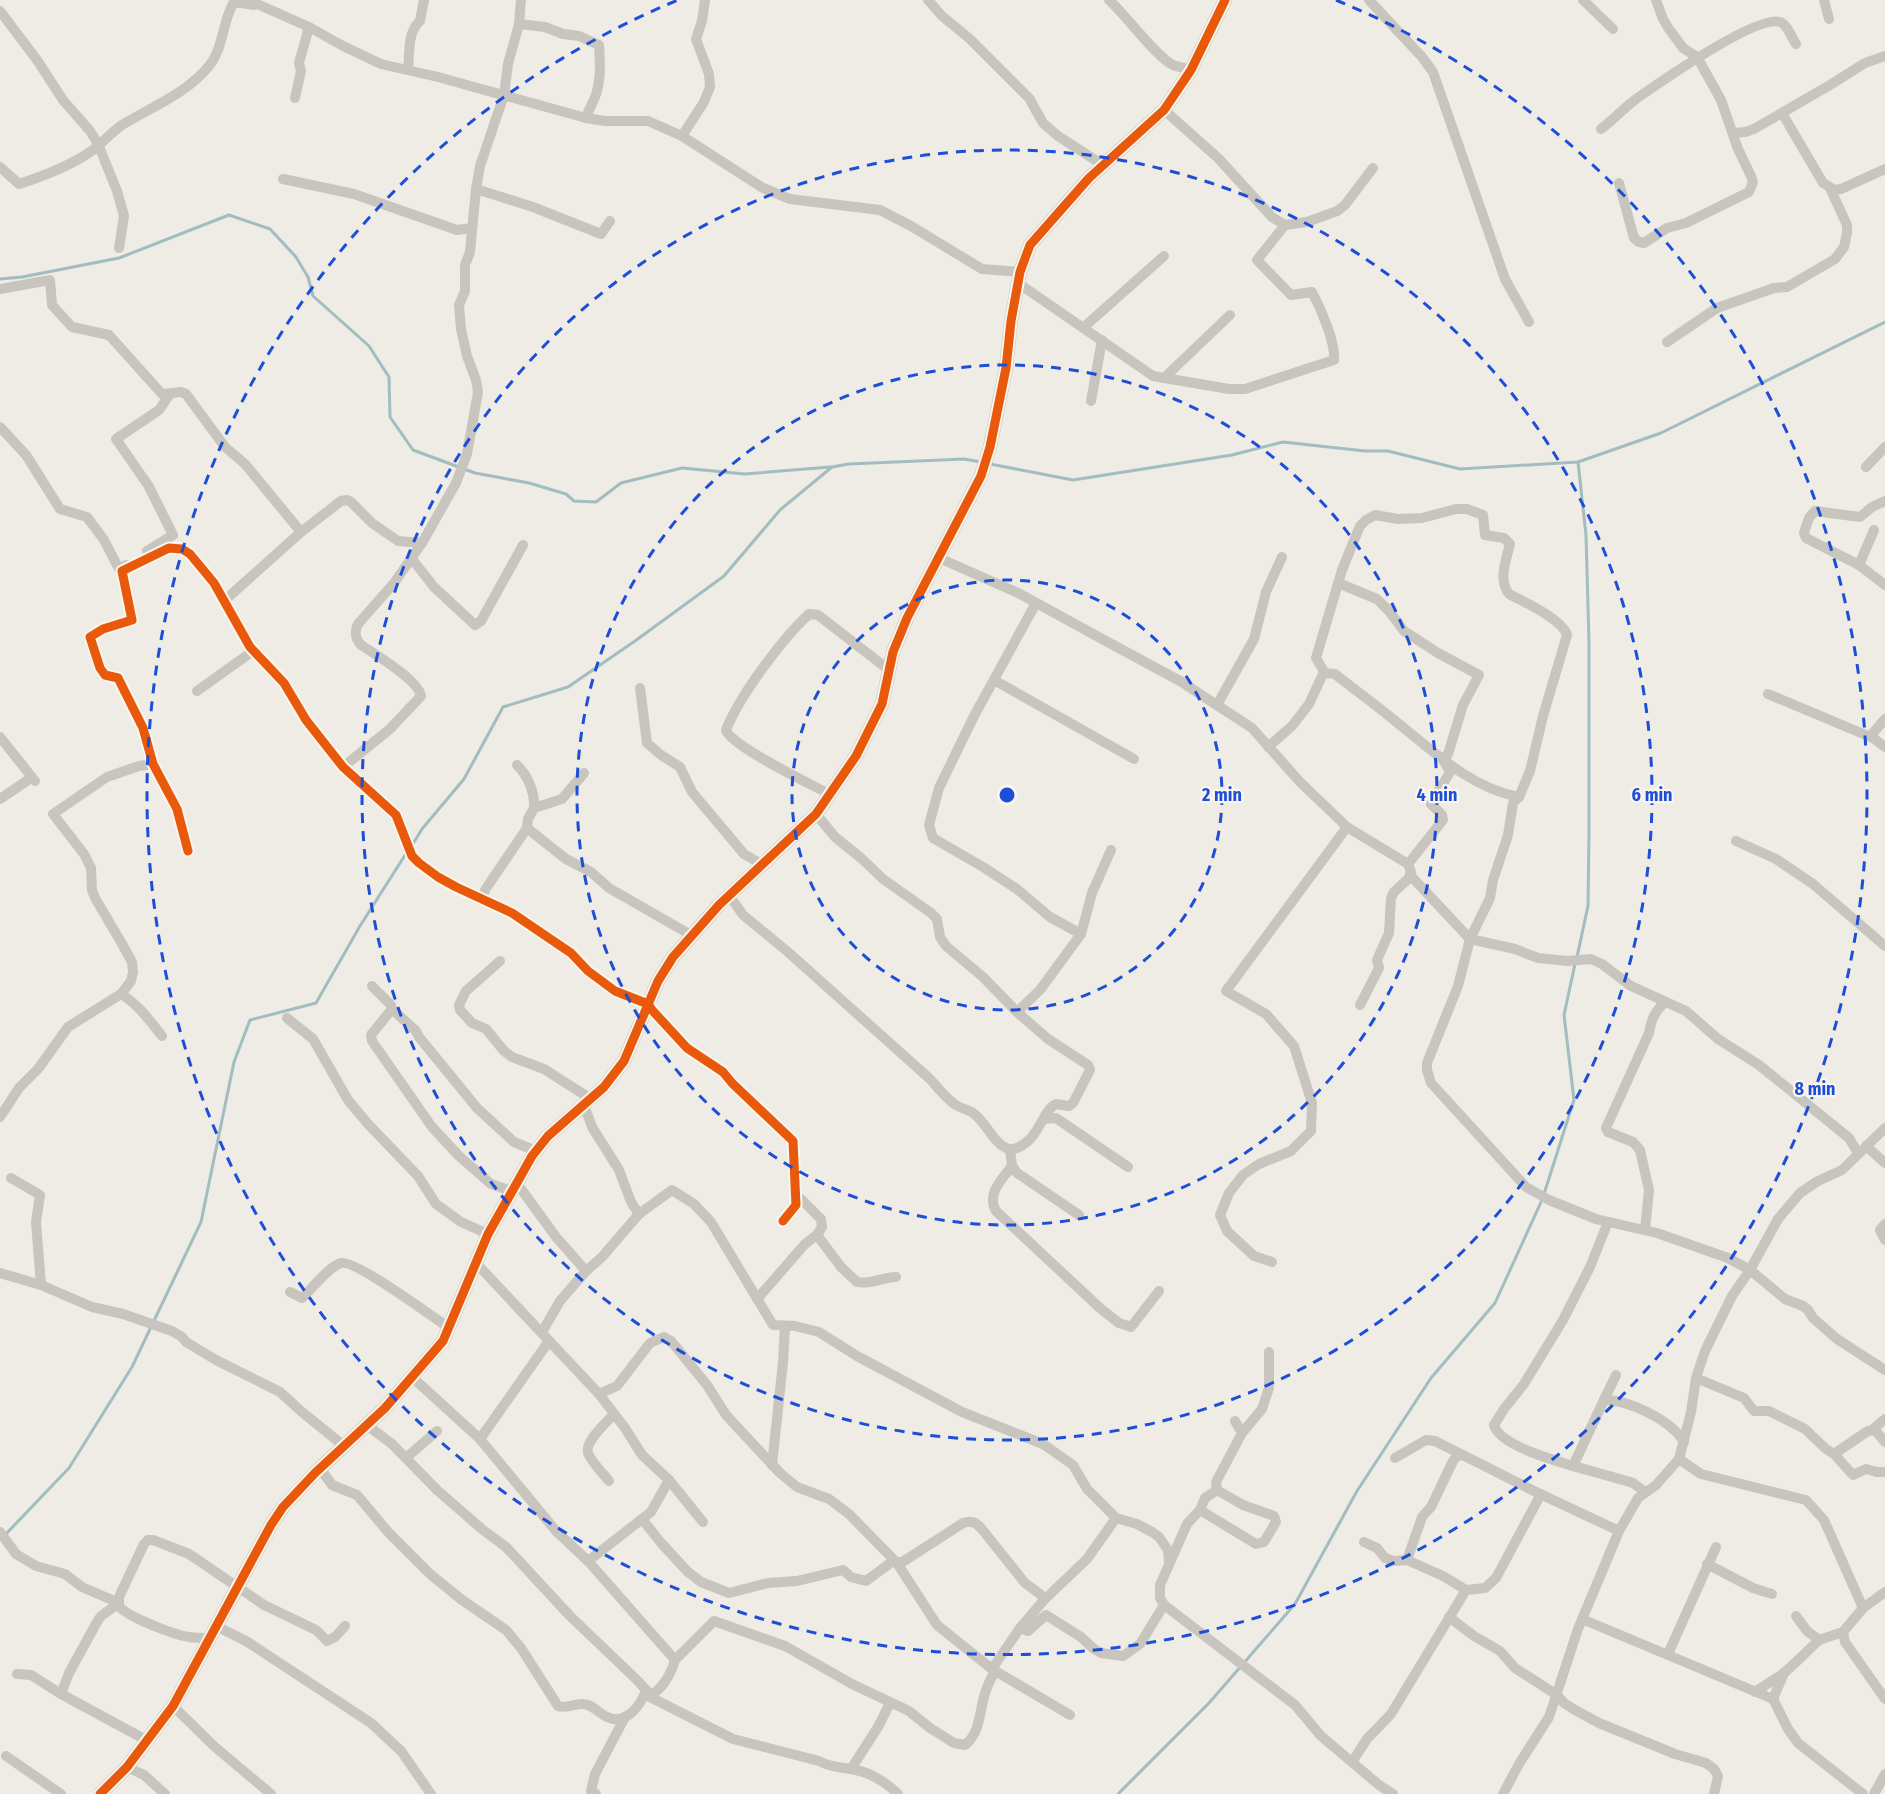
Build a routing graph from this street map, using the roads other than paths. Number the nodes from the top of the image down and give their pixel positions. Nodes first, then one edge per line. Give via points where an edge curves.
1 (248, 0) edge
2 (424, 0) edge
3 (521, 0) edge
4 (705, 0) edge
5 (928, 0) edge
6 (1109, 0) edge
7 (1225, 0) edge
8 (1369, 0) edge
9 (1583, 0) edge
10 (1656, 0) edge
11 (1824, 0) edge
12 (268, 3) edge
13 (0, 11) edge
14 (1829, 19) dead end
15 (519, 24) junction
16 (309, 27) junction
17 (1613, 29) dead end
18 (1796, 44) dead end
19 (1885, 56) edge
20 (1697, 57) junction
21 (408, 69) junction
22 (1191, 70) junction
23 (504, 95) junction
24 (295, 98) dead end
25 (1164, 111) junction
26 (1782, 113) junction
27 (586, 118) junction
28 (1601, 129) dead end
29 (1733, 133) junction
30 (682, 136) junction
31 (98, 144) junction
32 (1103, 165) junction
33 (0, 167) edge
34 (1373, 168) dead end
35 (1885, 169) edge
36 (283, 179) dead end
37 (1619, 183) dead end
38 (1830, 188) junction
39 (476, 189) junction
40 (610, 221) dead end
41 (1285, 225) junction
42 (472, 228) junction
43 (118, 248) dead end
44 (1164, 256) dead end
45 (1019, 278) junction
46 (0, 289) edge
47 (1230, 315) dead end
48 (1529, 322) dead end
49 (1084, 327) junction
50 (1102, 339) junction
51 (1668, 342) dead end
52 (1164, 378) junction
53 (170, 394) junction
54 (1091, 401) dead end
55 (0, 427) edge
56 (1885, 447) edge
57 (1866, 467) dead end
58 (1885, 501) edge
59 (1874, 531) dead end
60 (301, 532) junction
61 (422, 543) junction
62 (523, 545) dead end
63 (1282, 557) dead end
64 (939, 558) junction
65 (412, 559) junction
66 (1859, 565) junction
67 (1338, 582) junction
68 (1885, 585) edge
69 (224, 601) junction
70 (1036, 603) junction
71 (253, 651) junction
72 (889, 670) junction
73 (1325, 673) junction
74 (994, 680) junction
75 (640, 688) dead end
76 (197, 691) dead end
77 (1768, 694) dead end
78 (1217, 705) junction
79 (1885, 719) edge
80 (0, 737) edge
81 (1873, 738) junction
82 (1268, 747) junction
83 (1885, 747) edge
84 (1134, 759) dead end
85 (1444, 761) junction
86 (153, 764) junction
87 (517, 765) dead end
88 (343, 767) junction
89 (584, 773) dead end
90 (831, 795) junction
91 (1519, 797) junction
92 (0, 799) edge
93 (530, 808) junction
94 (816, 814) junction
95 (1347, 827) junction
96 (527, 828) junction
97 (1736, 841) dead end
98 (1111, 850) dead end
99 (188, 851) dead end
100 (761, 864) junction
101 (1409, 870) junction
102 (729, 895) junction
103 (483, 899) junction
104 (1081, 934) junction
105 (691, 935) junction
106 (1470, 939) junction
107 (1885, 946) edge
108 (500, 961) dead end
109 (372, 987) dead end
110 (121, 994) junction
111 (1665, 1002) junction
112 (648, 1004) junction
113 (1360, 1005) dead end
114 (392, 1009) junction
115 (1017, 1012) junction
116 (287, 1018) dead end
117 (162, 1036) dead end
118 (587, 1102) junction
119 (0, 1118) edge
120 (1044, 1119) junction
121 (1885, 1128) edge
122 (1010, 1149) junction
123 (1862, 1150) junction
124 (536, 1151) junction
125 (1885, 1163) edge
126 (1012, 1166) junction
127 (1128, 1167) dead end
128 (11, 1178) dead end
129 (514, 1187) junction
130 (795, 1197) junction
131 (639, 1214) junction
132 (1079, 1215) dead end
133 (783, 1221) dead end
134 (1608, 1222) junction
135 (1885, 1224) edge
136 (1645, 1230) junction
137 (489, 1234) junction
138 (817, 1235) junction
139 (1885, 1240) edge
140 (476, 1263) junction
141 (1272, 1263) dead end
142 (1750, 1270) junction
143 (586, 1271) junction
144 (0, 1273) edge
145 (896, 1277) dead end
146 (41, 1285) junction
147 (1159, 1291) dead end
148 (290, 1292) dead end
149 (757, 1299) junction
150 (785, 1326) junction
151 (449, 1328) junction
152 (546, 1337) junction
153 (1269, 1352) dead end
154 (1885, 1370) edge
155 (1616, 1375) dead end
156 (412, 1377) junction
157 (1696, 1378) junction
158 (598, 1394) junction
159 (1604, 1400) junction
160 (614, 1414) junction
161 (1885, 1419) edge
162 (1235, 1421) dead end
163 (367, 1425) junction
164 (1872, 1430) junction
165 (437, 1431) dead end
166 (1242, 1433) junction
167 (480, 1439) junction
168 (1684, 1442) junction
169 (1885, 1442) edge
170 (345, 1446) junction
171 (1834, 1454) junction
172 (1463, 1455) junction
173 (406, 1457) junction
174 (1395, 1458) dead end
175 (1679, 1459) junction
176 (772, 1464) junction
177 (1574, 1466) junction
178 (320, 1468) junction
179 (1885, 1472) edge
180 (669, 1480) junction
181 (609, 1481) dead end
182 (1217, 1490) junction
183 (1644, 1492) junction
184 (1540, 1494) junction
185 (1200, 1510) junction
186 (1116, 1518) junction
187 (642, 1519) junction
188 (703, 1522) dead end
189 (1619, 1531) junction
190 (0, 1532) edge
191 (1364, 1542) dead end
192 (1716, 1547) dead end
193 (1407, 1560) junction
194 (588, 1561) junction
195 (895, 1562) junction
196 (1169, 1562) junction
197 (1707, 1564) junction
198 (238, 1588) junction
199 (1466, 1590) junction
200 (1885, 1592) edge
201 (1772, 1594) dead end
202 (1044, 1600) junction
203 (118, 1603) junction
204 (1164, 1605) junction
205 (1863, 1608) junction
206 (1796, 1616) dead end
207 (1449, 1617) junction
208 (1582, 1619) junction
209 (345, 1626) dead end
210 (1020, 1628) junction
211 (212, 1632) junction
212 (1843, 1632) junction
213 (1818, 1640) junction
214 (1668, 1654) junction
215 (675, 1660) junction
216 (993, 1670) junction
217 (1785, 1673) junction
218 (17, 1674) dead end
219 (1755, 1692) junction
220 (647, 1693) junction
221 (61, 1694) junction
222 (1557, 1695) junction
223 (1773, 1699) junction
224 (1885, 1699) edge
225 (890, 1703) junction
226 (173, 1706) junction
227 (1070, 1715) dead end
228 (625, 1717) junction
229 (148, 1741) junction
230 (6, 1756) dead end
231 (1352, 1762) junction
232 (127, 1767) junction
233 (851, 1769) junction
234 (1885, 1774) edge
235 (1375, 1790) edge
236 (61, 1794) edge
237 (100, 1794) edge
238 (165, 1794) edge
239 (271, 1794) edge
240 (431, 1794) edge
241 (596, 1794) edge
242 (898, 1794) edge
243 (1393, 1794) edge
244 (1503, 1794) edge
245 (1714, 1794) edge
246 (1863, 1794) edge
247 (1874, 1794) edge

1 - 12 street
2 - 21 street via 420,21 411,34
3 - 15 street
4 - 30 street via 696,39 710,87
5 - 32 street via 1029,98 1043,123
6 - 22 street via 1163,58
7 - 22 street
8 - 48 street via 1433,72 1505,279
9 - 17 street
10 - 20 street via 1669,29 1683,48
11 - 14 street
12 - 16 street
12 - 31 street via 234,2 215,57 189,87
13 - 31 street
15 - 23 street
15 - 27 street via 545,27 598,44 597,93
16 - 21 street via 381,64
16 - 24 street via 298,63 302,71
18 - 20 street via 1784,24 1768,22
19 - 26 street via 1865,63
20 - 28 street
20 - 29 street via 1721,100
21 - 23 street
22 - 25 street
23 - 27 street
23 - 39 street
25 - 32 street
25 - 41 street via 1218,158 1272,217
26 - 29 street via 1754,129
26 - 38 street via 1823,183
27 - 30 street via 648,121
29 - 37 street via 1753,182 1749,192 1686,223 1667,228 1644,243 1634,238
30 - 45 street via 763,188 790,199 880,210 982,269
31 - 33 street via 49,174 19,184
31 - 43 street via 124,216
32 - 45 street via 1035,238
34 - 41 street via 1346,205 1337,211
35 - 38 street via 1841,189
36 - 42 street via 354,194 457,230
38 - 51 street via 1847,233 1844,247 1835,259 1795,284 1717,308
39 - 40 street via 601,234
39 - 42 street
41 - 52 street via 1257,260 1291,295 1312,292 1324,315 1334,360 1245,389
42 - 61 street via 465,291 459,305 461,329 478,392 462,469
44 - 49 street
45 - 49 street
45 - 64 street via 990,447 981,476
46 - 53 street via 50,280 52,305 72,327 109,335 162,394
47 - 52 street
49 - 50 street
50 - 52 street via 1144,371
50 - 54 street
53 - 55 street via 159,410 116,439 172,534 119,569 87,517 60,509 26,455
53 - 60 street via 186,394 225,447 245,464
56 - 57 street
58 - 66 street via 1860,517 1815,512 1805,525 1806,538
59 - 66 street
60 - 61 street via 347,500 398,541
60 - 69 street
61 - 65 street
62 - 65 street via 481,621 475,625 434,587
63 - 78 street via 1266,592 1254,639
64 - 70 street
64 - 72 street via 907,618
65 - 88 street via 358,624 356,636 361,645 420,690 421,696 390,729
66 - 68 street
67 - 73 street via 1316,658
67 - 85 street via 1377,599 1404,631 1479,675 1463,705
67 - 91 street via 1360,526 1375,515 1422,518 1467,509 1484,517 1485,535 1504,538 1510,544 1503,579 1505,588 1556,621 1567,635 1530,771
69 - 71 street
69 - 86 street via 190,554 169,548 122,571 132,620 90,637 100,668 105,675 118,678 143,728
70 - 74 street
70 - 78 street
71 - 76 street
71 - 88 street via 284,683 306,720
72 - 90 street via 875,721
72 - 90 street via 818,615 809,614 762,670 729,720 728,735 743,747
73 - 82 street via 1309,704
73 - 85 street via 1335,674
74 - 84 street
74 - 104 street via 939,788 929,825 933,838
75 - 100 street via 647,743 680,766 692,792 744,854
77 - 81 street
78 - 82 street via 1252,728
79 - 81 street
80 - 92 street via 31,781 19,784
81 - 83 street
82 - 95 street
85 - 91 street via 1486,787
85 - 101 street via 1450,772 1431,804 1443,820
86 - 99 street via 177,808
86 - 110 street via 106,777 53,814 84,854 91,868 94,898 132,962 131,981
87 - 93 street via 528,776 534,801
88 - 103 street via 396,815 416,860 438,877
89 - 93 street via 561,799
90 - 94 street
91 - 106 street via 1514,803 1490,898
93 - 96 street
94 - 100 street
94 - 115 street via 835,837 883,879 931,913 946,946
95 - 101 street
95 - 141 street via 1226,991 1266,1014 1294,1046 1312,1103 1311,1131 1291,1151 1243,1175 1229,1193 1220,1215 1227,1231 1254,1256
96 - 103 street via 485,890
96 - 105 street via 609,888
97 - 107 street via 1776,859 1813,884
98 - 104 street via 1092,893
100 - 102 street
101 - 106 street
101 - 113 street via 1391,898 1389,933 1377,960 1379,968
102 - 105 street
102 - 122 street via 743,915 952,1102 974,1114 1000,1146
103 - 112 street via 512,913 571,953 615,992
104 - 115 street via 1040,990
105 - 112 street via 658,981
106 - 111 street via 1538,958 1567,962 1592,959 1631,986
106 - 134 street via 1458,986 1427,1063 1428,1077 1518,1178 1538,1195
108 - 118 street via 465,991 460,1010 472,1023 486,1029 512,1057 544,1069
109 - 114 street
110 - 117 street
110 - 119 street via 68,1027
111 - 123 street via 1686,1011 1718,1039 1760,1065
111 - 136 street via 1651,1020 1649,1033 1606,1128 1640,1150 1650,1190
112 - 118 street via 624,1061
112 - 130 street via 687,1048 723,1072 793,1141
114 - 124 street via 416,1031 477,1108 514,1142
114 - 129 street via 371,1035 378,1051 432,1127 491,1184
115 - 120 street via 1090,1067 1073,1103 1053,1105
116 - 137 street via 314,1039 348,1100 418,1176 436,1204 461,1222
118 - 124 street
118 - 131 street via 592,1127 619,1170
120 - 122 street via 1022,1146
120 - 127 street via 1056,1118
121 - 123 street
122 - 126 street
123 - 125 street
123 - 142 street via 1838,1173 1800,1193 1778,1219
124 - 129 street
126 - 132 street
126 - 147 street via 993,1195 996,1211 1101,1309 1131,1328
128 - 146 street via 40,1195 36,1222
129 - 137 street
129 - 143 street
130 - 133 street via 796,1208
130 - 138 street via 821,1219
131 - 143 street
131 - 149 street via 672,1190 694,1204 711,1222
134 - 136 street
134 - 177 street via 1563,1320 1494,1425 1496,1432 1513,1445
135 - 139 street via 1880,1230
136 - 142 street via 1728,1258
137 - 140 street
138 - 145 street via 857,1282
138 - 149 street
140 - 151 street
140 - 152 street
142 - 154 street
142 - 157 street via 1719,1319
143 - 152 street via 560,1301
144 - 146 street
146 - 170 street via 92,1307 172,1331 216,1360 280,1392
148 - 151 street via 302,1298 333,1267 348,1263 375,1276
149 - 150 street via 772,1325
150 - 176 street
150 - 186 street via 819,1332 962,1412 1043,1444 1073,1465 1088,1489
151 - 156 street via 443,1341
152 - 158 street
152 - 167 street
153 - 166 street via 1269,1388 1262,1409
155 - 159 street
156 - 163 street
156 - 167 street
157 - 168 street
157 - 171 street via 1744,1398 1754,1410 1768,1410 1805,1429
158 - 160 street
158 - 176 street via 617,1386 650,1343 664,1337
159 - 168 street via 1644,1410 1669,1424
159 - 177 street
160 - 180 street via 642,1455
160 - 181 street via 588,1447 588,1453
161 - 164 street
162 - 166 street
163 - 170 street
163 - 173 street
164 - 169 street
164 - 171 street
165 - 173 street
166 - 182 street via 1216,1482
167 - 194 street via 556,1531
168 - 175 street
170 - 178 street
171 - 179 street via 1853,1475 1866,1469
172 - 174 street via 1426,1440
172 - 184 street
172 - 193 street via 1453,1461 1431,1507 1422,1517
173 - 220 street via 437,1490 506,1546
175 - 183 street via 1656,1485
175 - 205 street via 1701,1474 1806,1500 1824,1520
176 - 195 street via 797,1487 829,1499 849,1514
177 - 183 street via 1633,1483
178 - 198 street via 283,1507
178 - 228 street via 332,1485 357,1495 430,1575 506,1630 558,1706 583,1704 615,1720
180 - 187 street via 651,1512
180 - 188 street
182 - 185 street via 1205,1498
182 - 185 street via 1274,1516 1276,1522 1264,1542 1256,1544
183 - 189 street
184 - 189 street
184 - 199 street via 1496,1578 1485,1588
185 - 196 street via 1187,1524
186 - 196 street via 1152,1532 1168,1550
186 - 202 street via 1087,1559
187 - 194 street
187 - 195 street via 688,1572 700,1582 729,1593 843,1570 866,1581
189 - 208 street
190 - 203 street via 16,1554 36,1566 65,1574 82,1587
191 - 193 street via 1377,1548 1385,1558
192 - 197 street
193 - 199 street
194 - 215 street
195 - 202 street via 904,1561 969,1521 981,1528 1025,1583
195 - 216 street via 937,1624
196 - 204 street via 1160,1585
197 - 201 street
197 - 214 street
198 - 203 street via 189,1554 153,1539 144,1544
198 - 209 street via 316,1630 327,1641
198 - 211 street
199 - 207 street
200 - 205 street
202 - 210 street
203 - 211 street via 126,1613 174,1633 187,1637
203 - 221 street via 97,1622
204 - 210 street via 1140,1644 1123,1656 1101,1653 1046,1615 1028,1631
204 - 231 street via 1296,1705 1321,1736
205 - 212 street
206 - 213 street
207 - 222 street
207 - 231 street via 1391,1714
208 - 214 street
208 - 222 street
210 - 216 street
211 - 226 street
211 - 240 street via 246,1641 371,1723 401,1751
212 - 213 street
212 - 224 street via 1845,1642
213 - 217 street
214 - 219 street
215 - 220 street via 665,1682 654,1694
215 - 225 street via 714,1621 785,1646
216 - 225 street via 973,1738 965,1744 954,1743 909,1711
216 - 227 street
217 - 219 street
217 - 223 street
218 - 221 street via 31,1675
219 - 223 street
220 - 228 street
220 - 233 street via 733,1739
221 - 229 street
222 - 244 street via 1542,1731
222 - 245 street via 1599,1723 1706,1763 1718,1776
223 - 246 street via 1798,1743
225 - 233 street
226 - 229 street
226 - 239 street
228 - 241 street via 595,1774 591,1791
229 - 232 street
230 - 236 street
231 - 235 street
232 - 237 street
232 - 238 street via 144,1774
233 - 242 street via 888,1785
234 - 247 street
235 - 243 street

